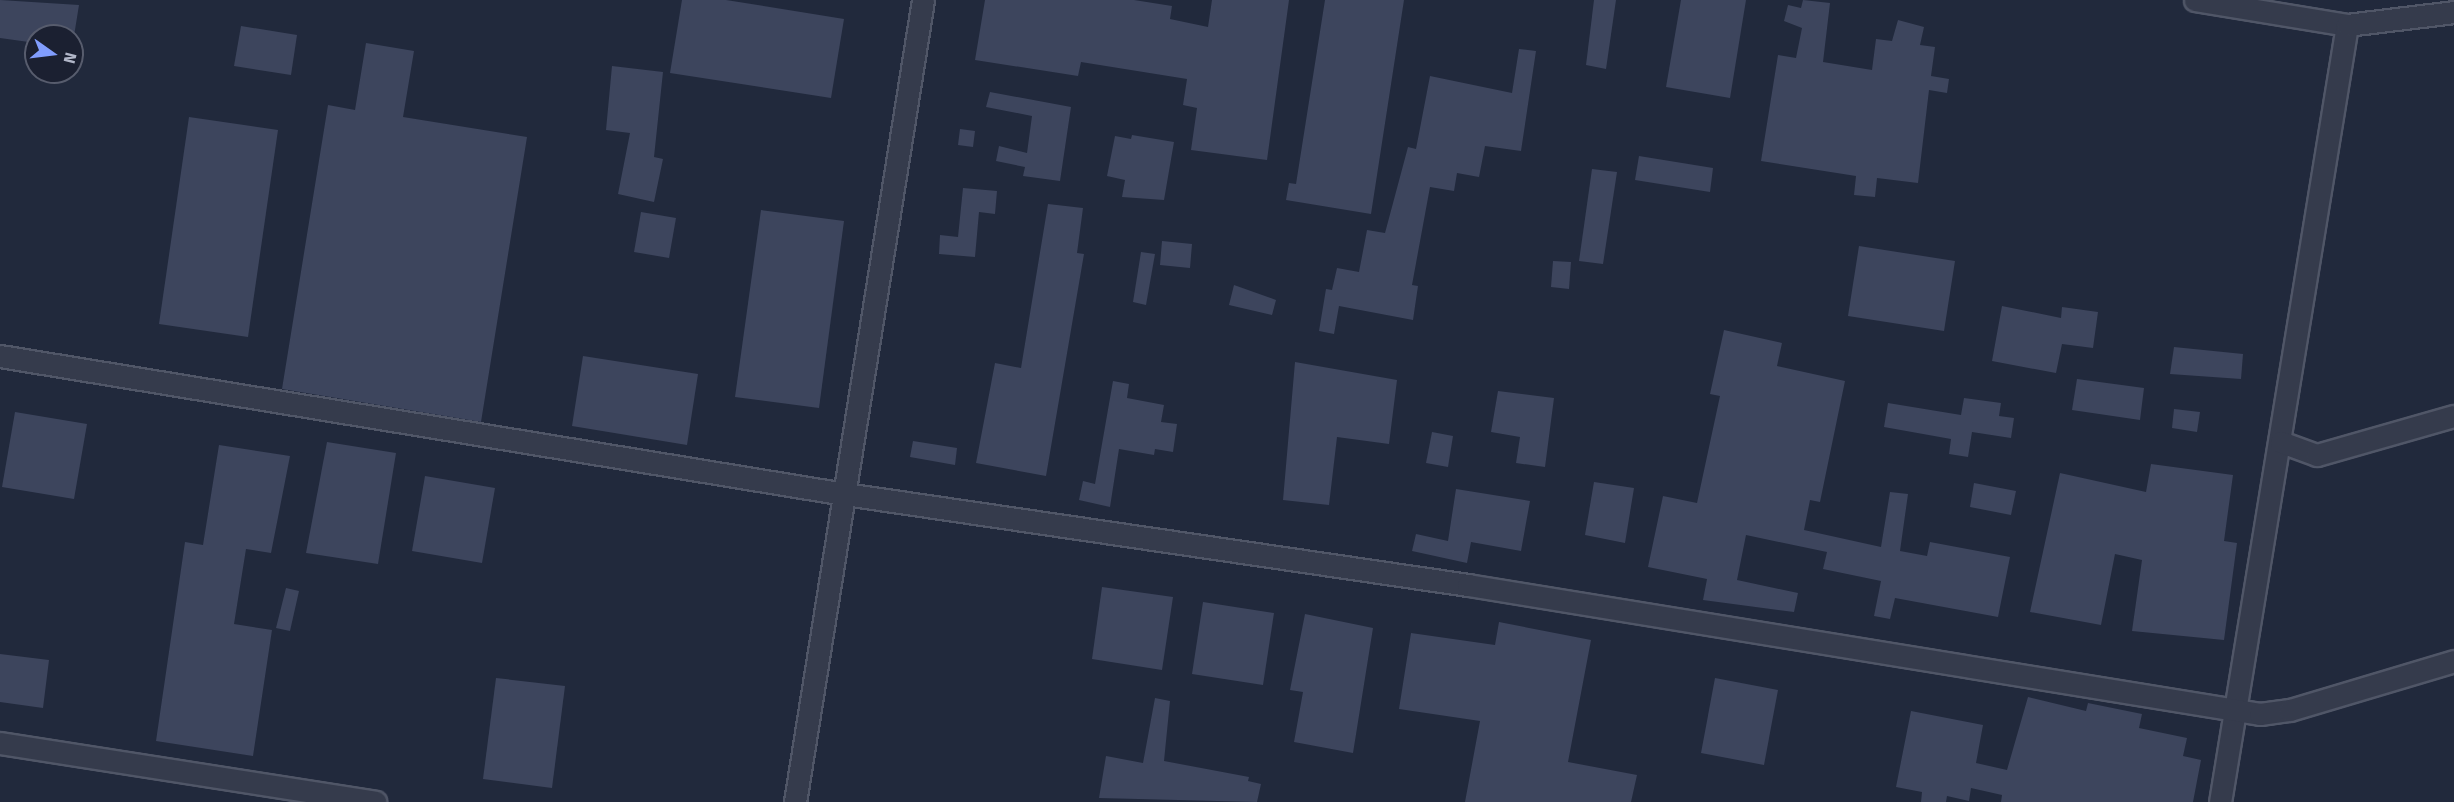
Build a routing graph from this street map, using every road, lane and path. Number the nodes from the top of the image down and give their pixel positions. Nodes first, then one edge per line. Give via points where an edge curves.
1 (923, 0) edge
2 (2195, 0) edge
3 (2454, 12) edge
4 (2347, 25) junction
5 (0, 356) edge
6 (2454, 417) edge
7 (2282, 442) junction
8 (845, 494) junction
9 (2454, 662) edge
10 (2232, 707) junction
11 (0, 743) edge
12 (375, 802) edge
13 (795, 802) edge
14 (2220, 802) edge

1 - 8 street
2 - 4 street
3 - 4 street
4 - 7 street
5 - 8 street
6 - 7 street via 2317,455
7 - 10 street
8 - 10 street via 1468,585
8 - 13 street
9 - 10 street via 2290,710 2260,714
10 - 14 street
11 - 12 street

